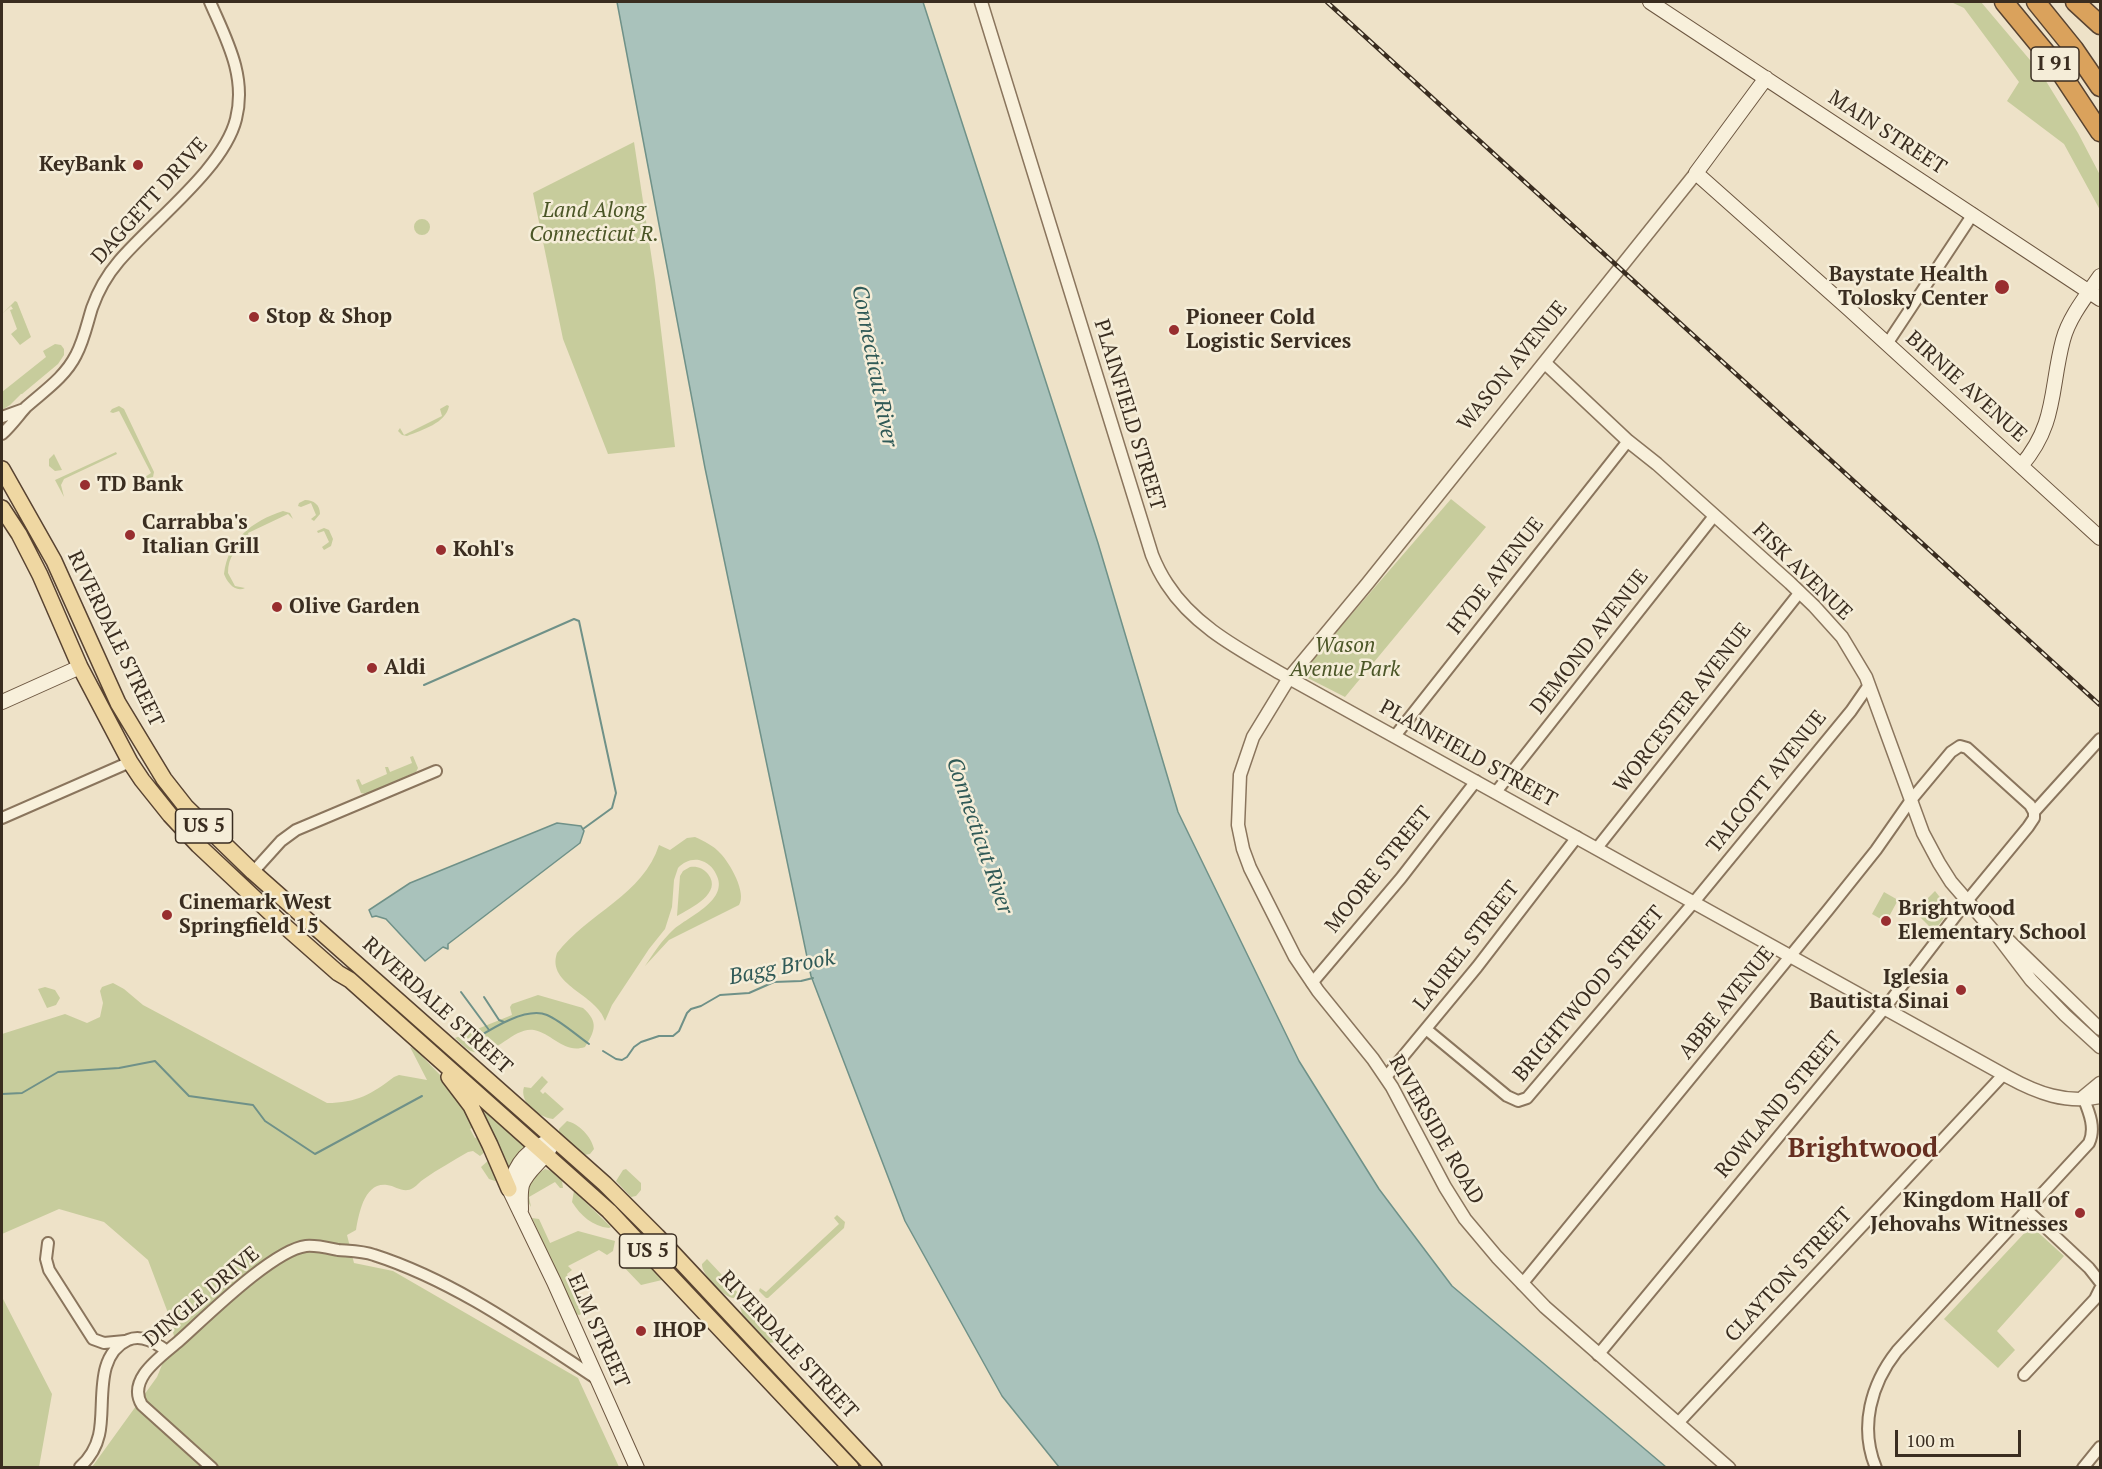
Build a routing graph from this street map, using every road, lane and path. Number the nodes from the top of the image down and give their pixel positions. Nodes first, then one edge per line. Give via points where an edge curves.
1 (210, 2) edge
2 (981, 2) edge
3 (1650, 2) edge
4 (2004, 2) edge
5 (2036, 2) edge
6 (2075, 2) edge
7 (2100, 25) edge
8 (1766, 78) junction
9 (2100, 87) edge
10 (2100, 132) edge
11 (1696, 173) junction
12 (1972, 214) junction
13 (2100, 276) edge
14 (2095, 296) edge
15 (1887, 344) junction
16 (1545, 363) junction
17 (24, 409) junction
18 (2, 417) edge
19 (2, 434) edge
20 (1628, 441) junction
21 (2021, 465) junction
22 (2, 469) edge
23 (2, 508) edge
24 (1714, 516) junction
25 (2100, 538) edge
26 (1800, 592) junction
27 (97, 654) junction
28 (80, 667) junction
29 (1289, 678) junction
30 (1869, 685) junction
31 (2, 702) edge
32 (1395, 736) junction
33 (2100, 739) edge
34 (130, 762) junction
35 (436, 771) dead end
36 (1476, 781) junction
37 (1496, 792) junction
38 (1911, 800) junction
39 (2034, 812) junction
40 (2, 818) edge
41 (1577, 837) junction
42 (1597, 848) junction
43 (253, 872) junction
44 (257, 900) junction
45 (1967, 901) junction
46 (1694, 902) junction
47 (337, 947) junction
48 (1790, 956) junction
49 (1312, 983) junction
50 (1884, 1009) junction
51 (1426, 1029) junction
52 (2100, 1029) edge
53 (2100, 1047) edge
54 (430, 1051) junction
55 (2003, 1075) junction
56 (1386, 1077) junction
57 (2100, 1083) edge
58 (2083, 1097) junction
59 (2100, 1097) edge
60 (554, 1139) junction
61 (541, 1151) junction
62 (509, 1189) junction
63 (521, 1211) junction
64 (2028, 1211) junction
65 (48, 1243) dead end
66 (2100, 1282) edge
67 (1522, 1284) junction
68 (2100, 1289) edge
69 (126, 1341) junction
70 (167, 1351) junction
71 (1598, 1355) junction
72 (2024, 1375) dead end
73 (597, 1380) junction
74 (1678, 1423) junction
75 (2100, 1447) edge
76 (80, 1467) edge
77 (212, 1467) edge
78 (637, 1467) edge
79 (851, 1467) edge
80 (874, 1467) edge
81 (1729, 1467) edge
82 (1876, 1467) edge
83 (2083, 1467) edge

1 - 17 street, DAGGETT DRIVE via 239,78 238,111 231,135 213,162 116,265 98,294 72,363
2 - 29 street, PLAINFIELD STREET via 1152,555 1167,585 1204,626
3 - 8 main road, MAIN STREET
4 - 10 highway, I 91 via 2055,64
5 - 9 highway, I 91
6 - 7 highway
8 - 11 main road, WASON AVENUE
8 - 12 main road, MAIN STREET
11 - 15 main road, BIRNIE AVENUE
11 - 16 street, WASON AVENUE
12 - 14 main road, MAIN STREET
12 - 15 street
13 - 14 main road
14 - 21 main road via 2068,326 2046,427
15 - 21 main road, BIRNIE AVENUE
16 - 20 street, FISK AVENUE
16 - 29 street, WASON AVENUE
17 - 18 street
17 - 19 street, DAGGETT DRIVE
20 - 24 street, FISK AVENUE
20 - 32 street, HYDE AVENUE
21 - 25 main road, BIRNIE AVENUE
22 - 27 main road, RIVERDALE STREET / US 5 via 54,561
23 - 28 main road, RIVERDALE STREET / US 5 via 40,575
24 - 26 street, FISK AVENUE
24 - 37 street, DEMOND AVENUE
26 - 30 street, FISK AVENUE via 1842,637
26 - 42 street, WORCESTER AVENUE
27 - 28 main road
27 - 43 main road, RIVERDALE STREET / US 5 via 118,704 164,779 186,807
28 - 31 main road
28 - 34 main road, RIVERDALE STREET / US 5
29 - 32 street, PLAINFIELD STREET
29 - 49 street, RIVERSIDE ROAD via 1253,736 1240,775 1238,825 1246,858 1264,897
30 - 38 street, FISK AVENUE
30 - 46 street, TALCOTT AVENUE
32 - 36 street, PLAINFIELD STREET
33 - 39 street, ROWLAND STREET
34 - 40 street
34 - 44 main road, RIVERDALE STREET / US 5 via 188,835
35 - 43 street via 296,830
36 - 37 street, PLAINFIELD STREET
36 - 49 street, MOORE STREET
37 - 41 street, PLAINFIELD STREET
38 - 39 street, ABBE AVENUE via 1960,746 1990,768
38 - 45 street, FISK AVENUE via 1933,854
38 - 48 street, ABBE AVENUE
39 - 45 street, ROWLAND STREET via 2028,826
41 - 42 street, PLAINFIELD STREET
41 - 51 street, LAUREL STREET
42 - 46 street, PLAINFIELD STREET
43 - 47 main road, RIVERDALE STREET / US 5
44 - 47 main road via 279,911 332,958 340,954
44 - 54 main road, RIVERDALE STREET / US 5
45 - 50 street, ROWLAND STREET
45 - 52 street, FISK AVENUE
45 - 53 street, FISK AVENUE via 2031,980
46 - 48 street, PLAINFIELD STREET
46 - 51 street, BRIGHTWOOD STREET via 1523,1100 1504,1093
47 - 60 main road, RIVERDALE STREET / US 5
48 - 50 street, PLAINFIELD STREET
48 - 67 street, ABBE AVENUE
49 - 56 street, RIVERSIDE ROAD
50 - 55 street, PLAINFIELD STREET
50 - 71 street, ROWLAND STREET
51 - 56 street, LAUREL STREET
54 - 61 main road, RIVERDALE STREET / US 5
54 - 62 main road via 471,1106
55 - 58 street, PLAINFIELD STREET via 2042,1094
55 - 74 street, CLAYTON STREET
56 - 67 street, RIVERSIDE ROAD via 1459,1211
57 - 58 street
58 - 59 street, PLAINFIELD STREET
58 - 64 street via 2091,1122 2089,1143
60 - 61 main road, ELM STREET
60 - 80 main road, RIVERDALE STREET / US 5 via 657,1236
61 - 62 main road, ELM STREET via 521,1162
61 - 63 main road, ELM STREET via 520,1192
61 - 79 main road, RIVERDALE STREET / US 5 via 609,1211
62 - 63 main road, ELM STREET
63 - 73 main road, ELM STREET
64 - 66 street
64 - 82 street via 1883,1370 1869,1414 1869,1441
65 - 69 street via 49,1270 93,1339 104,1343
67 - 71 street, RIVERSIDE ROAD
68 - 72 street
69 - 70 street via 141,1338
69 - 76 street via 107,1366 99,1433 93,1451
70 - 73 street, DINGLE DRIVE via 266,1267 284,1254 306,1246 372,1254 447,1286 490,1309
70 - 77 street, DINGLE DRIVE via 143,1376 137,1396 142,1405
71 - 74 street, RIVERSIDE ROAD
73 - 78 main road, ELM STREET
74 - 81 street, RIVERSIDE ROAD
75 - 83 street

